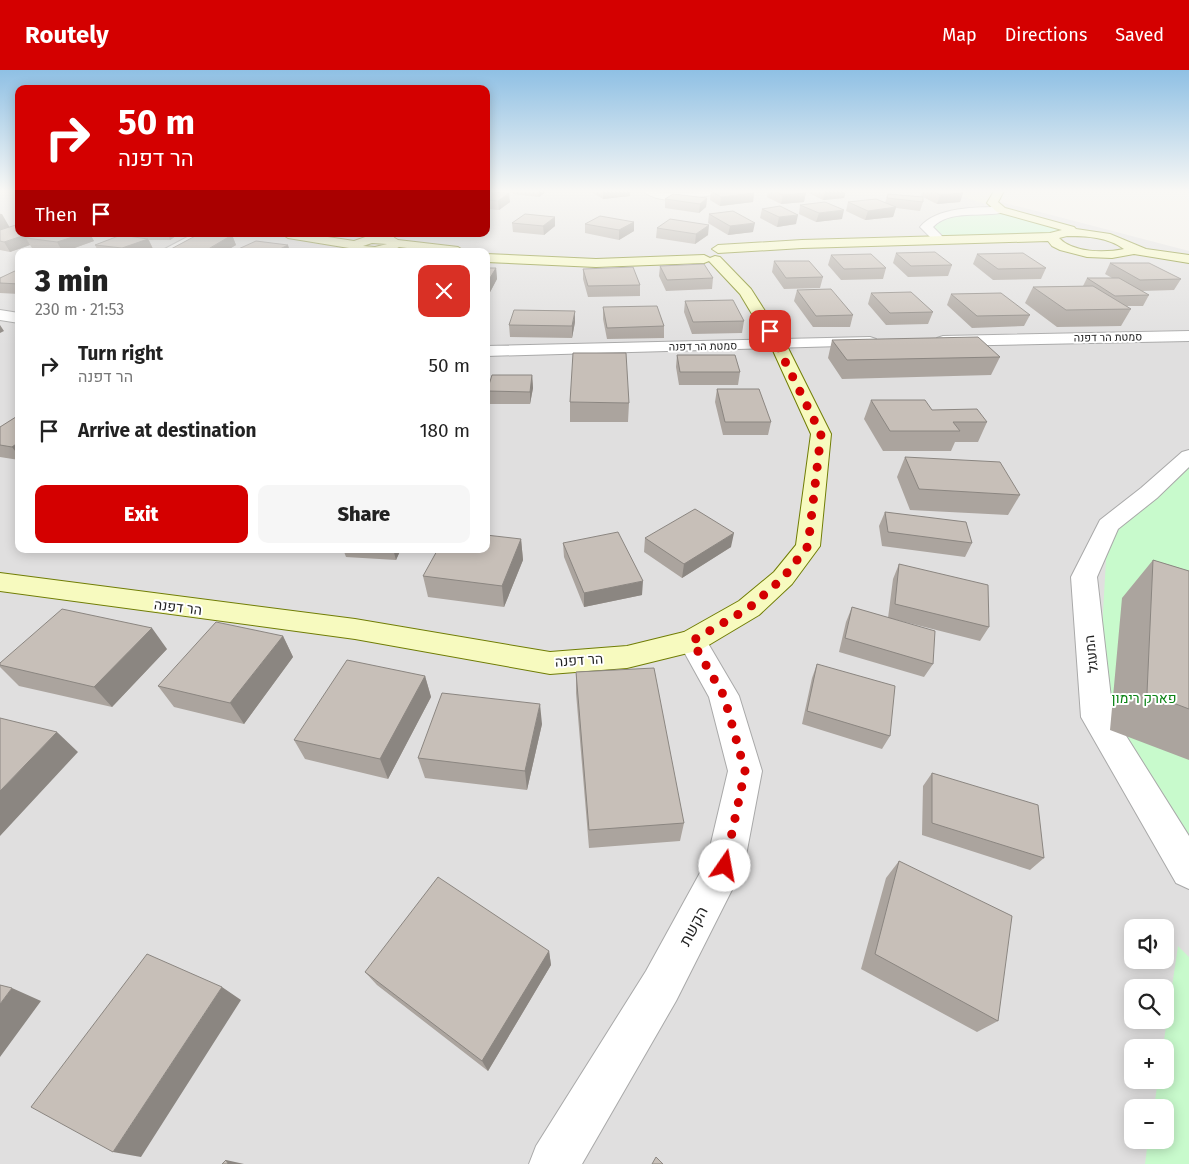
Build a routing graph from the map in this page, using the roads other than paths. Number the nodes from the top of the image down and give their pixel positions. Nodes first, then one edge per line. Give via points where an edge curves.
1 (185, 242) edge
2 (337, 242) edge
3 (911, 242) edge
4 (997, 242) edge
5 (1056, 242) edge
6 (1116, 242) edge
7 (385, 243) edge
8 (173, 248) edge
9 (431, 248) edge
10 (1128, 251) junction
11 (490, 253) edge
12 (711, 256) junction
13 (490, 258) edge
14 (1189, 259) edge
15 (1189, 264) edge
16 (0, 315) edge
17 (15, 317) edge
18 (1189, 336) edge
19 (925, 341) edge
20 (886, 342) edge
21 (778, 344) junction
22 (490, 351) edge
23 (1189, 456) edge
24 (0, 582) edge
25 (692, 641) junction
26 (1189, 870) edge
27 (554, 1164) edge

1 - 8 street
2 - 7 street via 355,245
3 - 12 street
4 - 12 street
5 - 10 street via 1070,250 1094,254
6 - 10 street
7 - 9 street
10 - 14 street
10 - 15 street
11 - 12 street
12 - 13 street via 596,263
12 - 21 street, הר דפנה via 746,292
16 - 17 street
18 - 19 street, סמטת הר דפנה
20 - 21 street, סמטת הר דפנה
21 - 22 street, סמטת הר דפנה
21 - 25 street, הר דפנה via 821,434 808,546 783,578 749,608
23 - 26 street, המעגל via 1108,526 1084,578 1097,717
24 - 25 street, הר דפנה via 355,629 550,663 627,657
25 - 27 street, הקשת via 724,696 745,771 725,866 662,986

